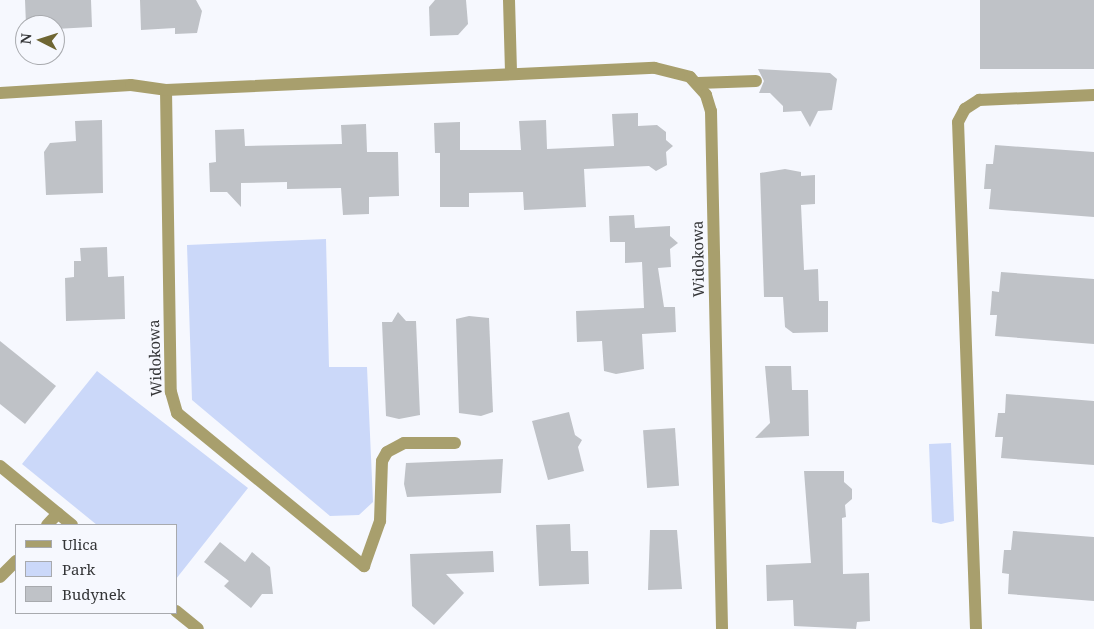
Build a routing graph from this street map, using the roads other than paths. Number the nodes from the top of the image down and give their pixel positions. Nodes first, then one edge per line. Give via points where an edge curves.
1 (508, 0) edge
2 (511, 72) junction
3 (756, 81) dead end
4 (698, 83) junction
5 (166, 90) junction
6 (0, 93) edge
7 (1094, 95) edge
8 (455, 444) dead end
9 (0, 466) edge
10 (58, 513) junction
11 (48, 524) edge
12 (71, 524) edge
13 (15, 562) edge
14 (0, 577) edge
15 (178, 613) edge
16 (198, 629) edge
17 (722, 629) edge
18 (976, 629) edge

1 - 2 street
2 - 4 street via 655,68 683,72
2 - 5 street
3 - 4 street
4 - 17 street, Widokowa via 711,112
5 - 6 street via 131,85
5 - 8 street, Widokowa via 173,405 186,423 364,566 380,521 382,461 387,452 404,443
7 - 18 street via 979,100 965,110 958,122
9 - 10 street
10 - 11 street
10 - 12 street
13 - 14 street
15 - 16 street

